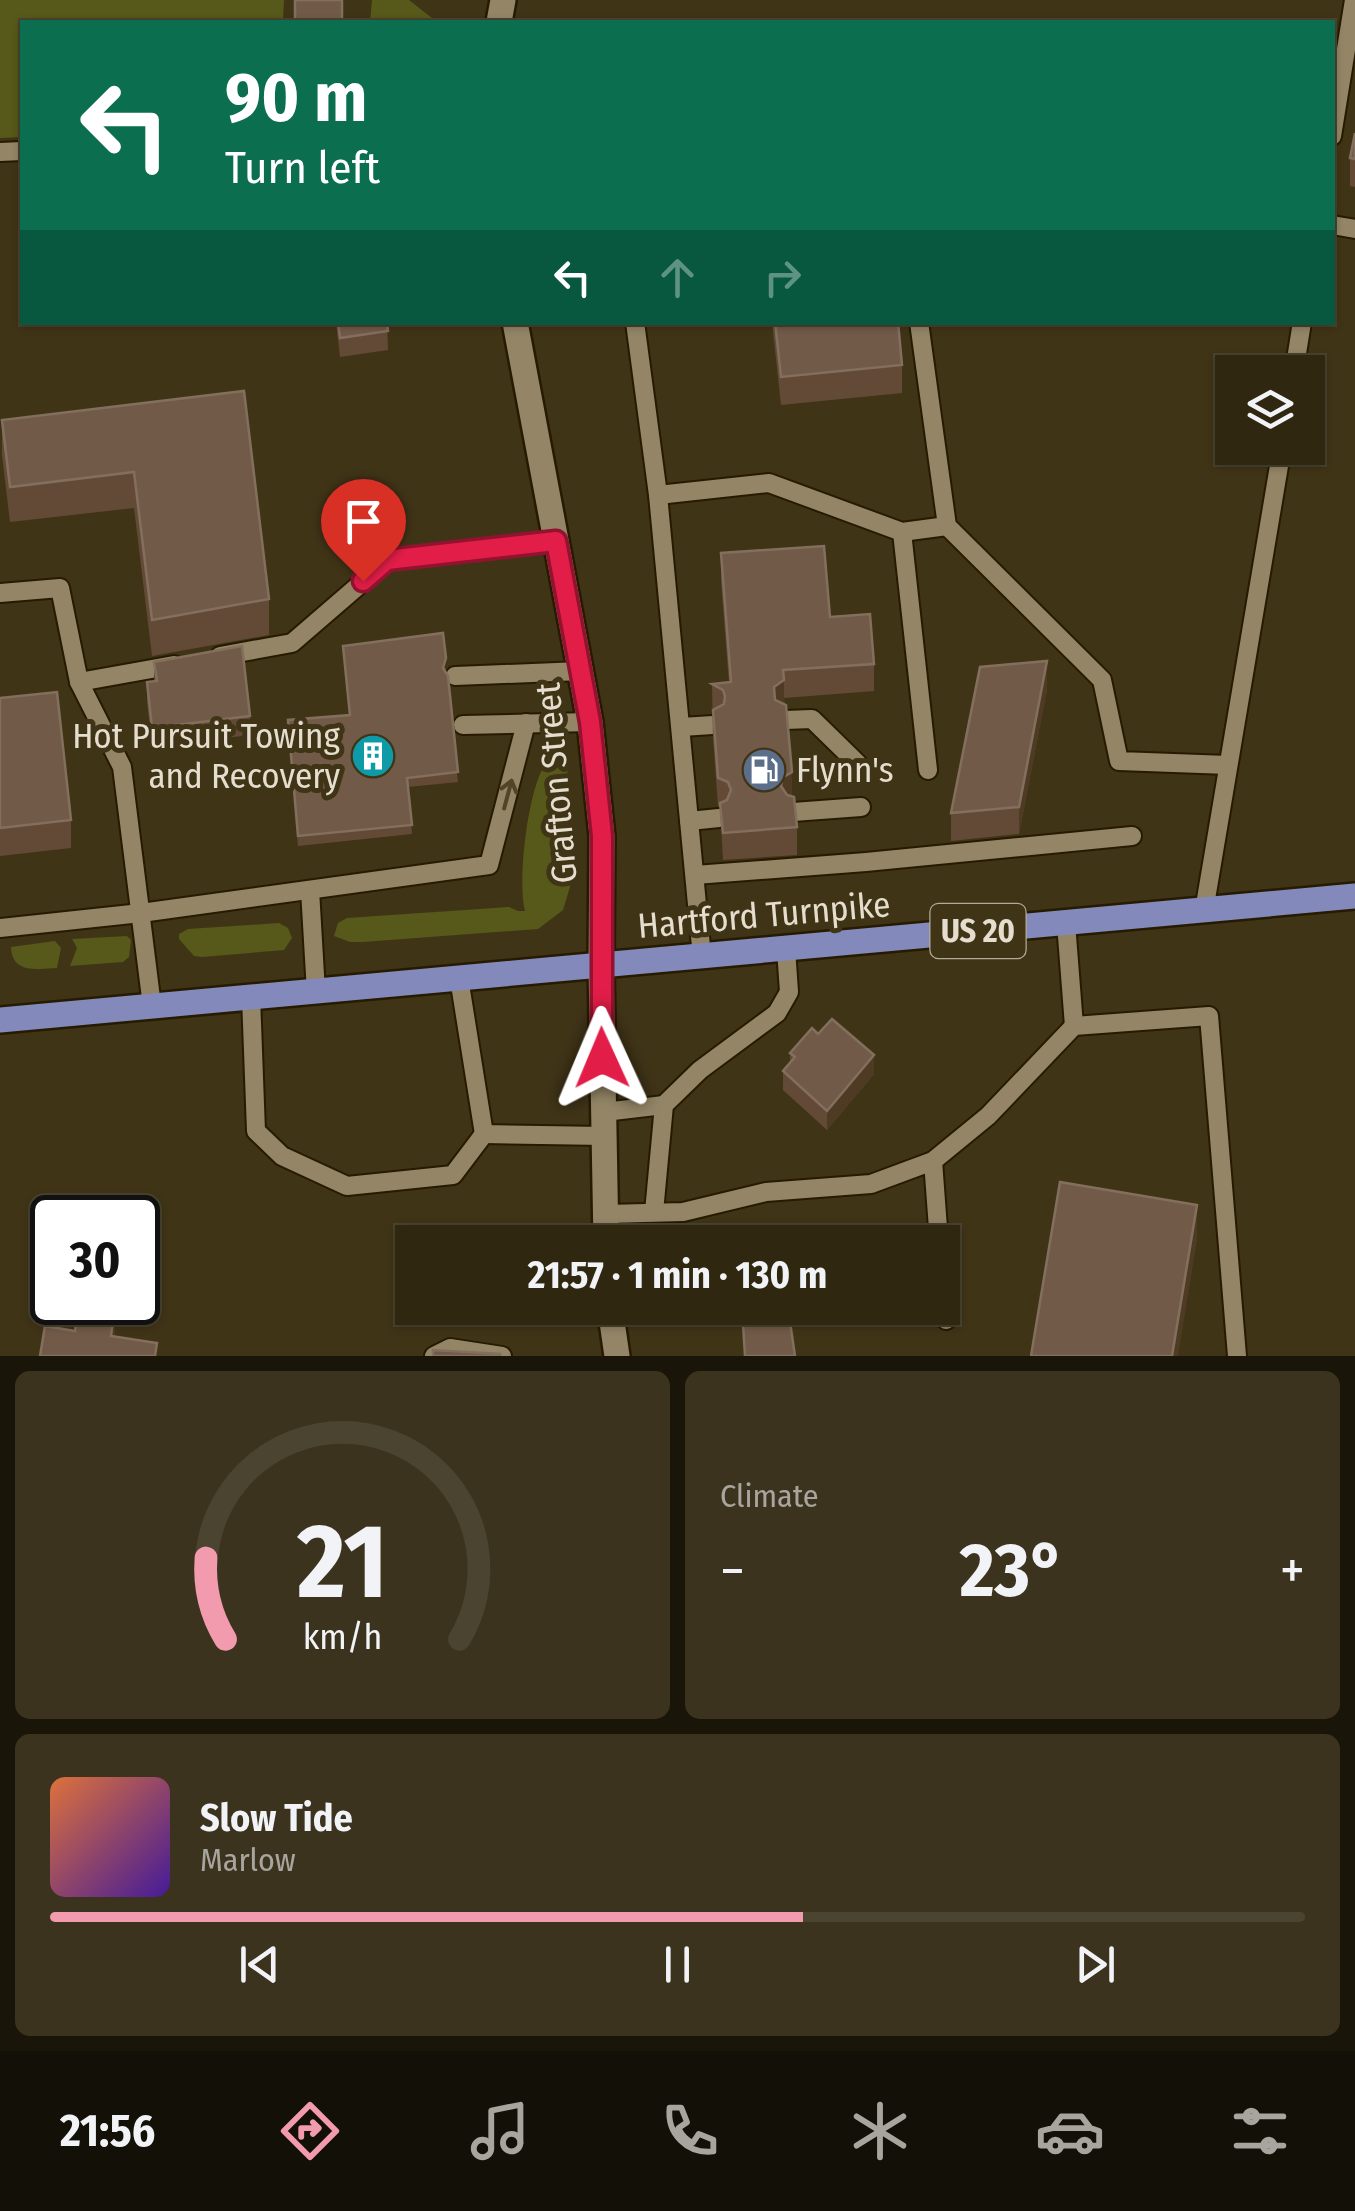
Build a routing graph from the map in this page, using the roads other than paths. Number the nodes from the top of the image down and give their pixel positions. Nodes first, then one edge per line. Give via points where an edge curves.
1 (1354, 0) edge
2 (1335, 117) edge
3 (516, 325) edge
4 (635, 325) edge
5 (919, 325) edge
6 (1302, 325) edge
7 (1297, 355) edge
8 (1279, 465) edge
9 (658, 495) junction
10 (947, 526) junction
11 (902, 532) junction
12 (556, 541) junction
13 (0, 593) edge
14 (581, 671) junction
15 (455, 676) dead end
16 (80, 682) junction
17 (785, 720) edge
18 (590, 722) junction
19 (526, 723) junction
20 (462, 725) dead end
21 (713, 725) edge
22 (682, 726) junction
23 (858, 764) dead end
24 (1228, 765) junction
25 (928, 770) dead end
26 (861, 807) dead end
27 (793, 812) edge
28 (720, 818) edge
29 (689, 822) junction
30 (1132, 836) dead end
31 (694, 875) junction
32 (310, 890) junction
33 (1353, 896) edge
34 (1204, 910) junction
35 (140, 913) junction
36 (1066, 923) junction
37 (0, 928) edge
38 (786, 949) junction
39 (702, 957) junction
40 (601, 966) junction
41 (458, 978) junction
42 (316, 992) junction
43 (252, 998) junction
44 (152, 1006) junction
45 (0, 1020) edge
46 (1074, 1026) junction
47 (664, 1106) junction
48 (604, 1124) junction
49 (484, 1134) junction
50 (933, 1161) junction
51 (654, 1212) junction
52 (606, 1214) junction
53 (606, 1225) edge
54 (939, 1225) edge
55 (612, 1325) edge
56 (434, 1356) edge
57 (502, 1356) edge
58 (617, 1356) edge
59 (1237, 1356) edge

1 - 2 lane
3 - 12 street, Grafton Street
4 - 9 lane
5 - 10 lane
6 - 7 lane
8 - 24 lane
9 - 11 lane via 769,484
9 - 22 lane
10 - 11 lane
10 - 24 lane via 1102,680 1119,761
11 - 25 lane
12 - 14 street, Grafton Street
12 - 16 lane via 387,560 292,643
13 - 16 lane via 60,588
14 - 15 lane
14 - 18 street, Grafton Street
16 - 35 lane via 122,767
17 - 23 lane via 812,719
18 - 19 lane
18 - 40 street, Grafton Street via 602,836
19 - 20 lane
32 -> 19 lane via 489,866
21 - 22 lane
22 - 29 lane
24 - 34 lane
26 - 27 lane
28 - 29 lane
29 - 31 lane
30 - 31 lane
31 - 39 lane
32 - 35 lane
32 - 42 lane
33 - 34 main road, Hartford Turnpike / US 20
34 - 36 main road, Hartford Turnpike / US 20
35 - 37 lane
35 - 44 lane
36 - 38 main road, Hartford Turnpike / US 20
36 - 46 lane
38 - 39 main road, Hartford Turnpike / US 20
38 - 47 lane via 789,992 777,1013
39 - 40 main road, Hartford Turnpike / US 20
40 - 41 main road, Hartford Turnpike / US 20
40 - 48 street, Grafton Street
41 - 42 main road, Hartford Turnpike / US 20
41 - 49 lane
42 - 43 main road, Hartford Turnpike / US 20
43 - 44 main road, Hartford Turnpike / US 20
43 - 49 lane via 256,1131 282,1156 347,1186 453,1174
44 - 45 main road, Hartford Turnpike / US 20
46 - 50 lane via 988,1116
46 - 59 lane via 1209,1016
47 - 48 lane
47 - 51 lane
48 - 49 lane
48 - 52 street, Grafton Street
50 - 51 lane via 871,1184 766,1192
50 - 54 lane
51 - 52 lane
52 - 53 street, Grafton Street
55 - 58 street
56 - 57 lane via 450,1348

